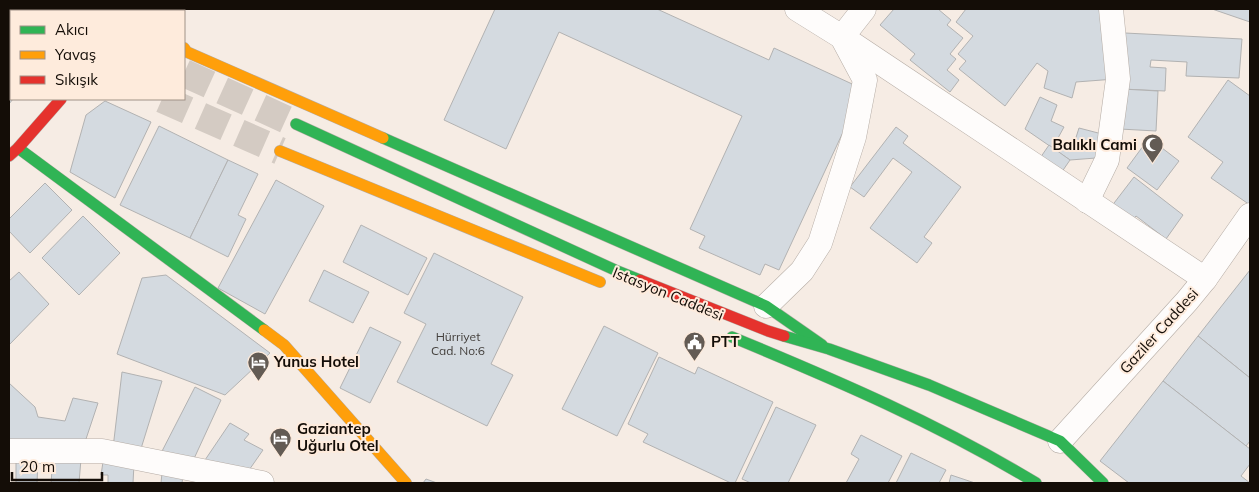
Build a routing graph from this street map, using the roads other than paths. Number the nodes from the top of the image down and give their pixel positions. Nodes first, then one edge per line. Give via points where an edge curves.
1 (797, 9) edge
2 (864, 9) edge
3 (1111, 9) edge
4 (842, 37) junction
5 (185, 50) edge
6 (60, 100) edge
7 (296, 124) tunnel mouth
8 (280, 151) tunnel mouth
9 (13, 152) edge
10 (1087, 201) junction
11 (1250, 215) edge
12 (1205, 279) junction
13 (611, 287) dead end
14 (766, 306) junction
15 (722, 332) dead end
16 (829, 349) junction
17 (1060, 442) junction
18 (9, 451) edge
19 (262, 483) edge
20 (406, 483) edge
21 (1036, 483) edge
22 (1103, 483) edge

1 - 4 street
2 - 4 street
3 - 10 street via 1118,79 1107,160
4 - 10 street
4 - 14 street via 865,80 854,137 820,244 802,271
5 - 14 main road
6 - 9 main road
7 - 16 main road via 615,270 768,331
8 - 13 main road, Istasyon Caddesi
9 - 20 main road via 284,345
10 - 12 street
11 - 12 street, Gaziler Caddesi
12 - 17 street, Gaziler Caddesi
14 - 16 main road
15 - 21 main road, Istasyon Caddesi via 912,414
16 - 17 main road via 929,385
17 - 22 main road
18 - 19 street via 102,451

